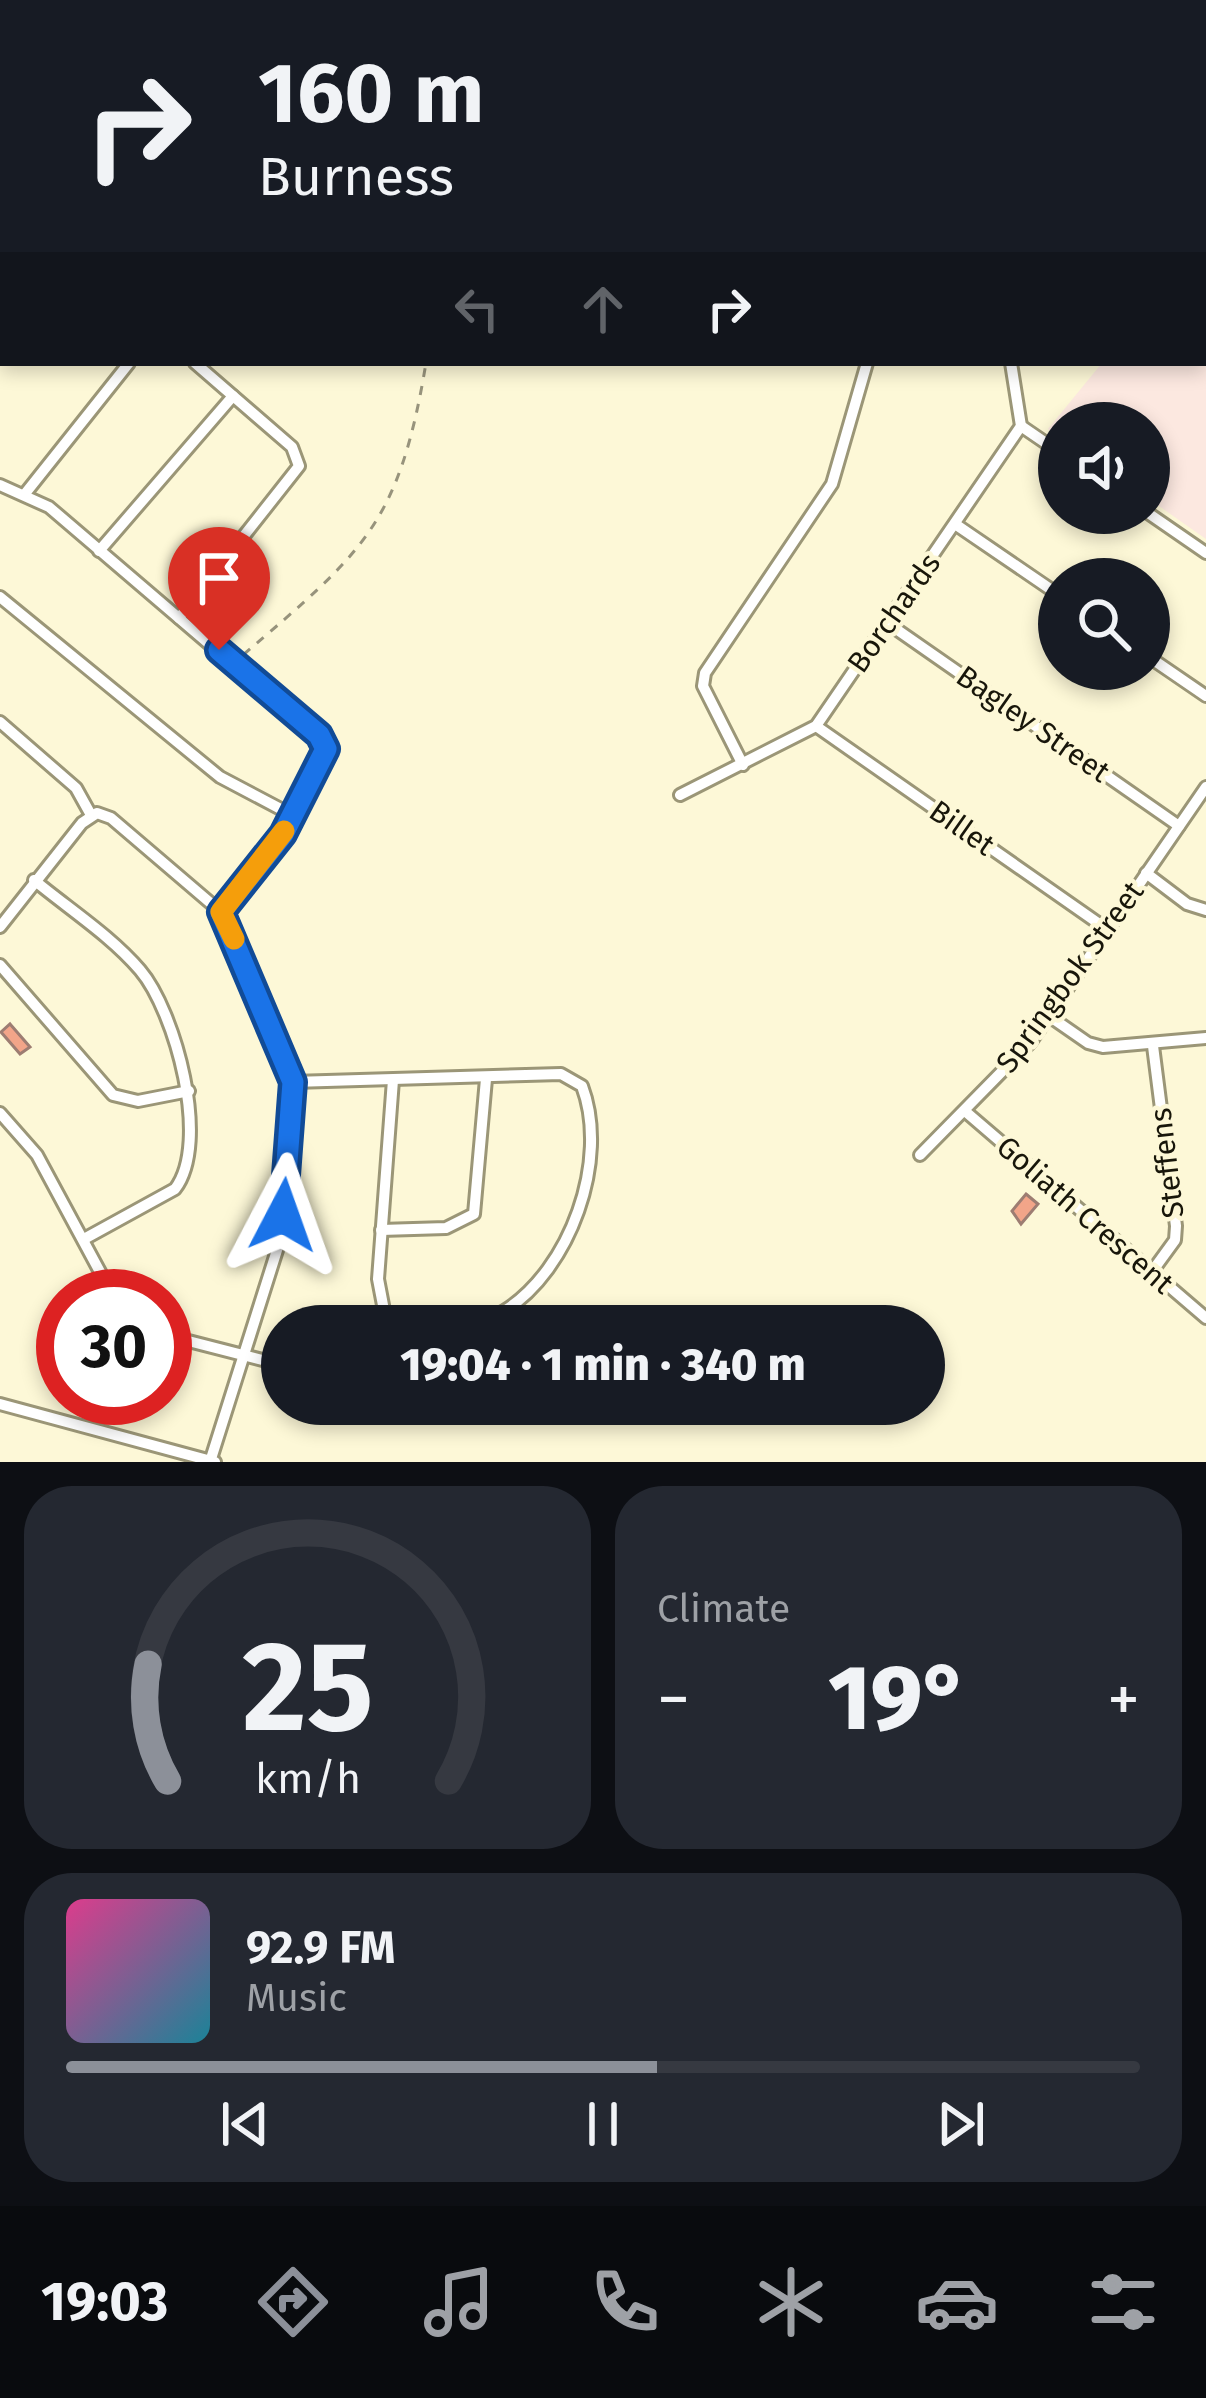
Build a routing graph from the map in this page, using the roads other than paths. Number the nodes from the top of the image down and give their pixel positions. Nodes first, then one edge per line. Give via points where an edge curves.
1 (127, 366) edge
2 (198, 366) edge
3 (866, 366) edge
4 (1011, 366) edge
5 (233, 396) junction
6 (1021, 426) junction
7 (1038, 438) edge
8 (0, 485) edge
9 (24, 495) junction
10 (955, 524) junction
11 (1170, 528) edge
12 (99, 550) junction
13 (1206, 553) edge
14 (1038, 581) edge
15 (0, 597) edge
16 (179, 618) junction
17 (886, 622) junction
18 (1170, 671) edge
19 (1206, 696) edge
20 (0, 722) edge
21 (816, 726) junction
22 (743, 765) junction
23 (1206, 788) edge
24 (680, 795) dead end
25 (94, 814) junction
26 (292, 814) junction
27 (1179, 826) junction
28 (1146, 873) junction
29 (34, 880) junction
30 (1206, 910) edge
31 (221, 912) junction
32 (0, 927) edge
33 (1108, 931) junction
34 (0, 965) edge
35 (1049, 1016) junction
36 (1206, 1038) edge
37 (1154, 1046) junction
38 (486, 1079) junction
39 (393, 1080) junction
40 (293, 1082) junction
41 (189, 1091) junction
42 (966, 1112) junction
43 (0, 1113) edge
44 (920, 1155) dead end
45 (381, 1230) junction
46 (84, 1239) junction
47 (99, 1269) edge
48 (1151, 1273) junction
49 (383, 1305) edge
50 (511, 1305) edge
51 (1206, 1318) edge
52 (192, 1342) edge
53 (245, 1355) junction
54 (261, 1359) edge
55 (0, 1404) edge
56 (212, 1461) edge

1 - 9 street
2 - 5 street
3 - 22 street via 832,484 705,673 703,686
4 - 6 street
5 - 12 street
5 - 16 street via 292,448 299,466
6 - 7 street
6 - 10 street, Borchards
8 - 9 street
9 - 12 street
10 - 14 street
10 - 17 street, Borchards
11 - 13 street
12 - 16 street
15 - 26 street via 220,777
16 - 26 street via 325,743 325,758
17 - 21 street, Borchards
17 - 27 street, Bagley Street
18 - 19 street
20 - 25 street
21 - 22 street, Borchards
21 - 33 street, Billet
22 - 24 street, Borchards
23 - 27 street, Springbok Street
25 - 29 street
25 - 31 street via 111,818
26 - 31 street
27 - 28 street, Springbok Street
28 - 30 street
28 - 33 street, Springbok Street
29 - 32 street
29 - 41 street via 142,972
31 - 40 street
33 - 35 street, Springbok Street
34 - 41 street via 113,1095 138,1101
35 - 37 street via 1088,1043
35 - 42 street, Springbok Street
36 - 37 street
37 - 48 street, Steffens via 1176,1226
38 - 39 street
38 - 45 street via 474,1214 446,1228
38 - 50 street via 561,1075 585,1093 589,1164 554,1264
39 - 40 street
39 - 45 street
40 - 53 street via 278,1246
41 - 46 street via 182,1181
42 - 44 street, Springbok Street
42 - 48 street, Goliath Crescent
43 - 46 street via 37,1155
45 - 49 street
46 - 47 street
48 - 51 street, Goliath Crescent
52 - 53 street
53 - 54 street
53 - 56 street
55 - 56 street

